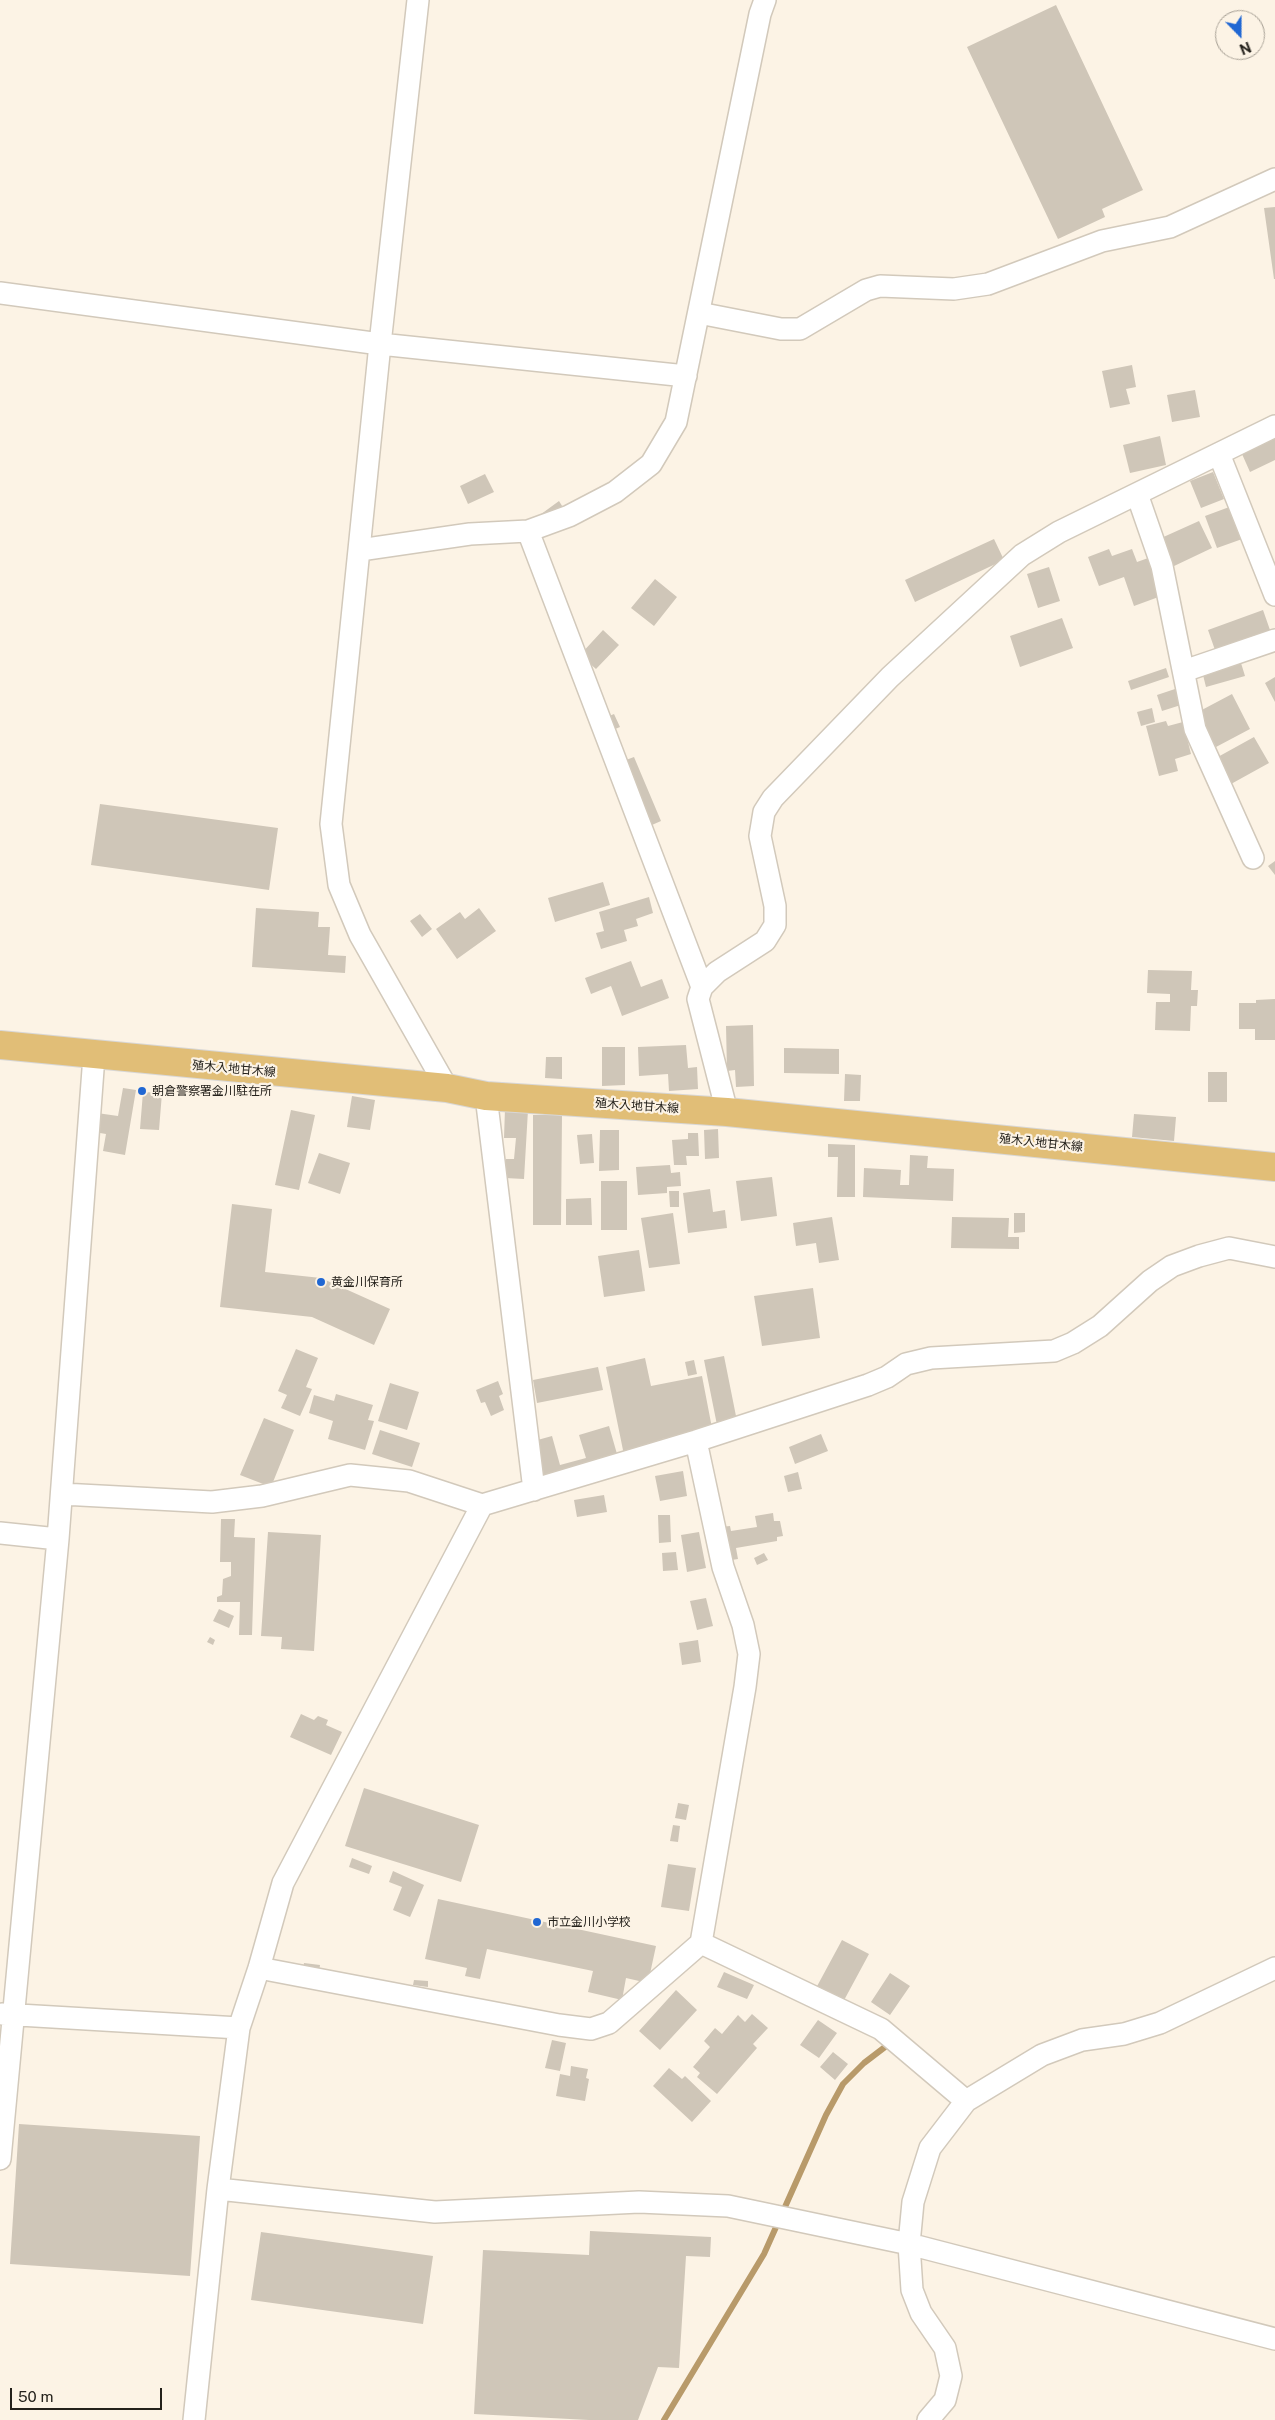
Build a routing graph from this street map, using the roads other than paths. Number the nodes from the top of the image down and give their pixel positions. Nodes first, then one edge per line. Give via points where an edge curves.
1 (418, 0) edge
2 (765, 0) edge
3 (1275, 179) edge
4 (0, 293) edge
5 (698, 314) junction
6 (380, 344) junction
7 (686, 376) junction
8 (1275, 426) edge
9 (1219, 454) junction
10 (1137, 494) junction
11 (528, 531) junction
12 (360, 550) junction
13 (1275, 596) edge
14 (1275, 640) edge
15 (1184, 671) junction
16 (1253, 858) dead end
17 (702, 987) junction
18 (0, 1045) edge
19 (94, 1056) junction
20 (447, 1088) junction
21 (486, 1096) junction
22 (727, 1112) junction
23 (1275, 1167) edge
24 (1275, 1257) edge
25 (696, 1441) junction
26 (534, 1490) junction
27 (62, 1494) junction
28 (482, 1505) junction
29 (0, 1533) edge
30 (58, 1539) junction
31 (701, 1943) junction
32 (259, 1968) junction
33 (1275, 1968) edge
34 (7, 2015) edge
35 (239, 2028) junction
36 (966, 2101) junction
37 (0, 2158) edge
38 (218, 2189) junction
39 (909, 2244) junction
40 (1275, 2339) edge
41 (194, 2420) edge
42 (928, 2420) edge

1 - 6 street
2 - 5 street
3 - 5 street via 1170,227 1102,241 988,284 954,289 880,286 866,290 800,329 781,329
4 - 6 street
5 - 7 street
6 - 7 street
6 - 12 street
7 - 11 street via 676,422 651,464 614,492 570,516
8 - 9 street
9 - 10 street
9 - 13 street
10 - 15 street via 1162,566
10 - 17 street via 1059,532 1022,555 890,677 773,798 764,812 760,836 775,906 775,926 765,941 717,972
11 - 12 street via 470,534
11 - 17 street
12 - 20 street via 331,824 339,886 360,934
14 - 15 street
15 - 16 street via 1195,729
17 - 22 street via 698,998
18 - 19 main road, 殖木入地甘木線
19 - 20 main road, 殖木入地甘木線
19 - 27 street
20 - 21 main road, 殖木入地甘木線
21 - 22 main road, 殖木入地甘木線
21 - 26 street
22 - 23 main road, 殖木入地甘木線
24 - 25 street via 1229,1248 1199,1256 1172,1266 1150,1281 1100,1326 1073,1343 1054,1350 906,1364 868,1385
25 - 26 street
25 - 31 street via 723,1567 743,1625 749,1654
26 - 28 street
27 - 28 street via 212,1502 262,1496 350,1475 409,1480
27 - 30 street
28 - 32 street via 282,1883
29 - 30 street
30 - 34 street
31 - 32 street via 609,2023 591,2029
31 - 36 street via 881,2028
32 - 35 street
33 - 36 street via 1160,2023 1124,2034 1082,2040 1042,2055
34 - 35 street
34 - 37 street
35 - 38 street
36 - 39 street via 930,2148 913,2202
38 - 39 street via 435,2212 639,2202 728,2206
38 - 41 street
39 - 40 street
39 - 42 street via 912,2290 921,2313 945,2348 951,2376 945,2400

